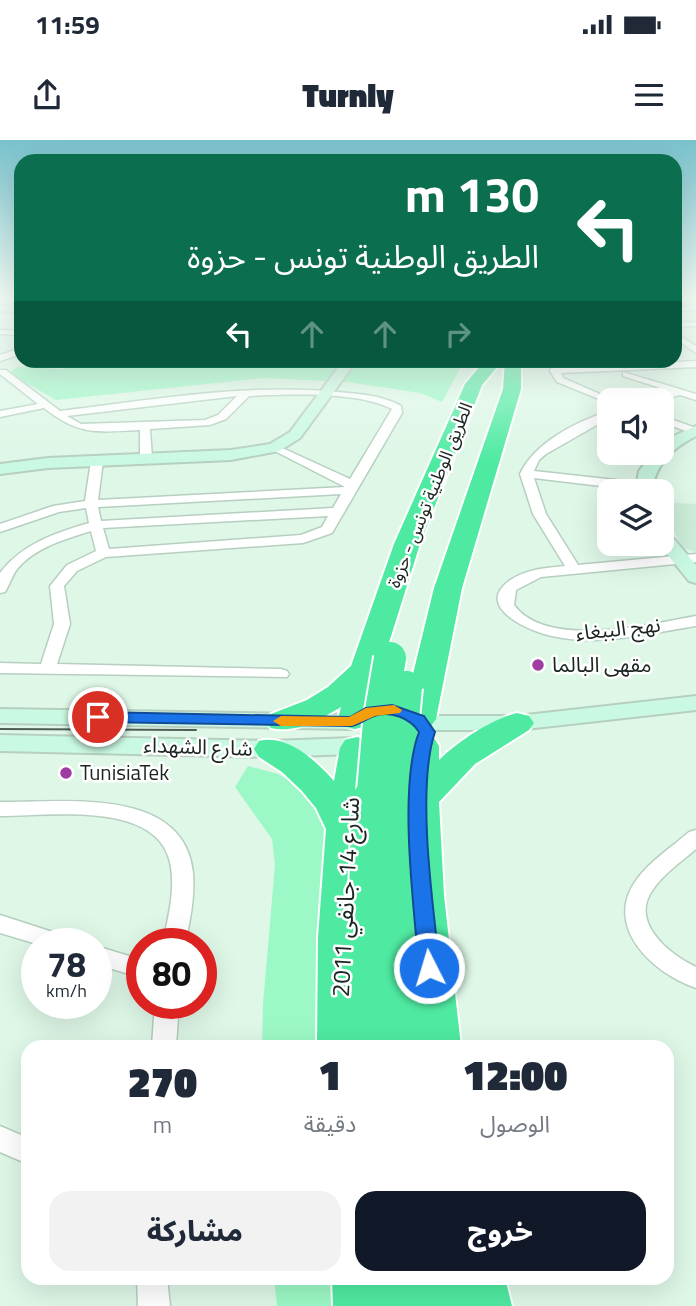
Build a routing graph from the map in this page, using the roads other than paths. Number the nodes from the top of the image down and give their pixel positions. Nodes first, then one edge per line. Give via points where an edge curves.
1 (1, 366) edge
2 (345, 368) edge
3 (496, 368) edge
4 (503, 368) edge
5 (508, 368) edge
6 (557, 368) edge
7 (638, 368) edge
8 (626, 374) dead end
9 (658, 385) junction
10 (696, 388) edge
11 (680, 391) junction
12 (327, 393) junction
13 (674, 393) edge
14 (245, 394) junction
15 (597, 396) edge
16 (696, 397) edge
17 (150, 404) junction
18 (46, 405) junction
19 (0, 414) edge
20 (58, 414) junction
21 (597, 421) edge
22 (674, 423) edge
23 (145, 427) junction
24 (117, 428) junction
25 (695, 431) edge
26 (674, 441) edge
27 (274, 448) junction
28 (146, 458) junction
29 (97, 461) junction
30 (4, 464) edge
31 (526, 474) junction
32 (597, 483) edge
33 (350, 487) junction
34 (91, 504) junction
35 (337, 512) junction
36 (96, 525) junction
37 (0, 528) edge
38 (674, 547) edge
39 (103, 553) junction
40 (688, 559) edge
41 (574, 569) junction
42 (696, 577) edge
43 (0, 589) edge
44 (696, 621) edge
45 (389, 661) junction
46 (0, 668) edge
47 (48, 668) junction
48 (281, 674) dead end
49 (696, 703) edge
50 (0, 716) edge
51 (506, 724) junction
52 (422, 733) junction
53 (354, 734) junction
54 (277, 735) junction
55 (0, 743) edge
56 (419, 800) junction
57 (0, 809) edge
58 (345, 829) junction
59 (696, 838) edge
60 (382, 915) junction
61 (0, 924) edge
62 (176, 928) edge
63 (21, 931) edge
64 (696, 978) edge
65 (166, 1019) edge
66 (164, 1040) edge
67 (341, 1040) edge
68 (372, 1040) edge
69 (404, 1040) edge
70 (436, 1040) edge
71 (0, 1139) edge
72 (21, 1149) edge
73 (362, 1285) edge
74 (397, 1285) edge
75 (436, 1285) edge
76 (478, 1285) edge
77 (363, 1306) edge
78 (400, 1306) edge
79 (439, 1306) edge
80 (482, 1306) edge

1 - 18 street
2 - 12 street
3 - 45 highway, الطريق الوطنية تونس - حزوة via 474,384 412,531
4 - 45 highway via 489,415
5 - 52 highway, الطريق الوطنية تونس - حزوة via 514,375 512,389 444,602
6 - 15 street via 560,380
7 - 9 street
8 - 9 street
9 - 11 street
10 - 11 street
11 - 13 street
11 - 16 street
12 - 14 street via 271,390
12 - 27 street via 295,435
12 - 33 street via 397,408
14 - 17 street
14 - 23 street via 214,420
17 - 20 street
17 - 24 street
18 - 19 street
18 - 20 street
20 - 24 street via 79,427
21 - 31 street via 544,451
22 - 25 street
23 - 24 street
23 - 28 street
25 - 26 street
27 - 28 street via 231,455
27 - 33 street
28 - 29 street
29 - 30 street
29 - 34 street
31 - 32 street
31 - 41 street via 530,495
33 - 34 street
33 - 35 street
34 - 36 street
34 - 37 street via 57,509
35 - 36 street
35 - 39 street via 327,530 303,539
36 - 39 street
36 - 43 street via 27,553 12,565
38 - 40 street
39 - 47 street via 72,568 57,586 62,624
40 - 41 street, نهج الببغاء
40 - 42 street
41 - 44 street, نهج الببغاء via 521,580 510,588 506,604 521,620 566,635
45 - 53 highway, الطريق الوطنية تونس - حزوة
45 - 54 highway
45 - 60 highway, bridge via 371,792
46 - 47 street
47 - 48 street
49 - 51 street
50 - 54 street, شارع الشهداء
51 - 52 street
51 - 56 highway via 463,755
52 - 53 highway via 392,710 372,711
52 - 53 highway via 407,755 397,757 374,756
52 - 56 highway
53 - 54 street, شارع الشهداء
53 - 58 highway, شارع 14 جانفي 2011
54 - 55 street, شارع الشهداء
54 - 58 highway via 299,767 322,789
56 - 70 highway
57 - 62 street via 116,812 137,815 153,824 178,852 183,886
58 - 67 highway, شارع 14 جانفي 2011 via 339,938
59 - 64 street via 643,886 635,905 637,926 648,944 679,971
60 - 68 highway
60 - 69 highway
61 - 63 street
65 - 66 street
71 - 72 street
73 - 77 highway
74 - 78 highway
75 - 79 highway
76 - 80 highway

